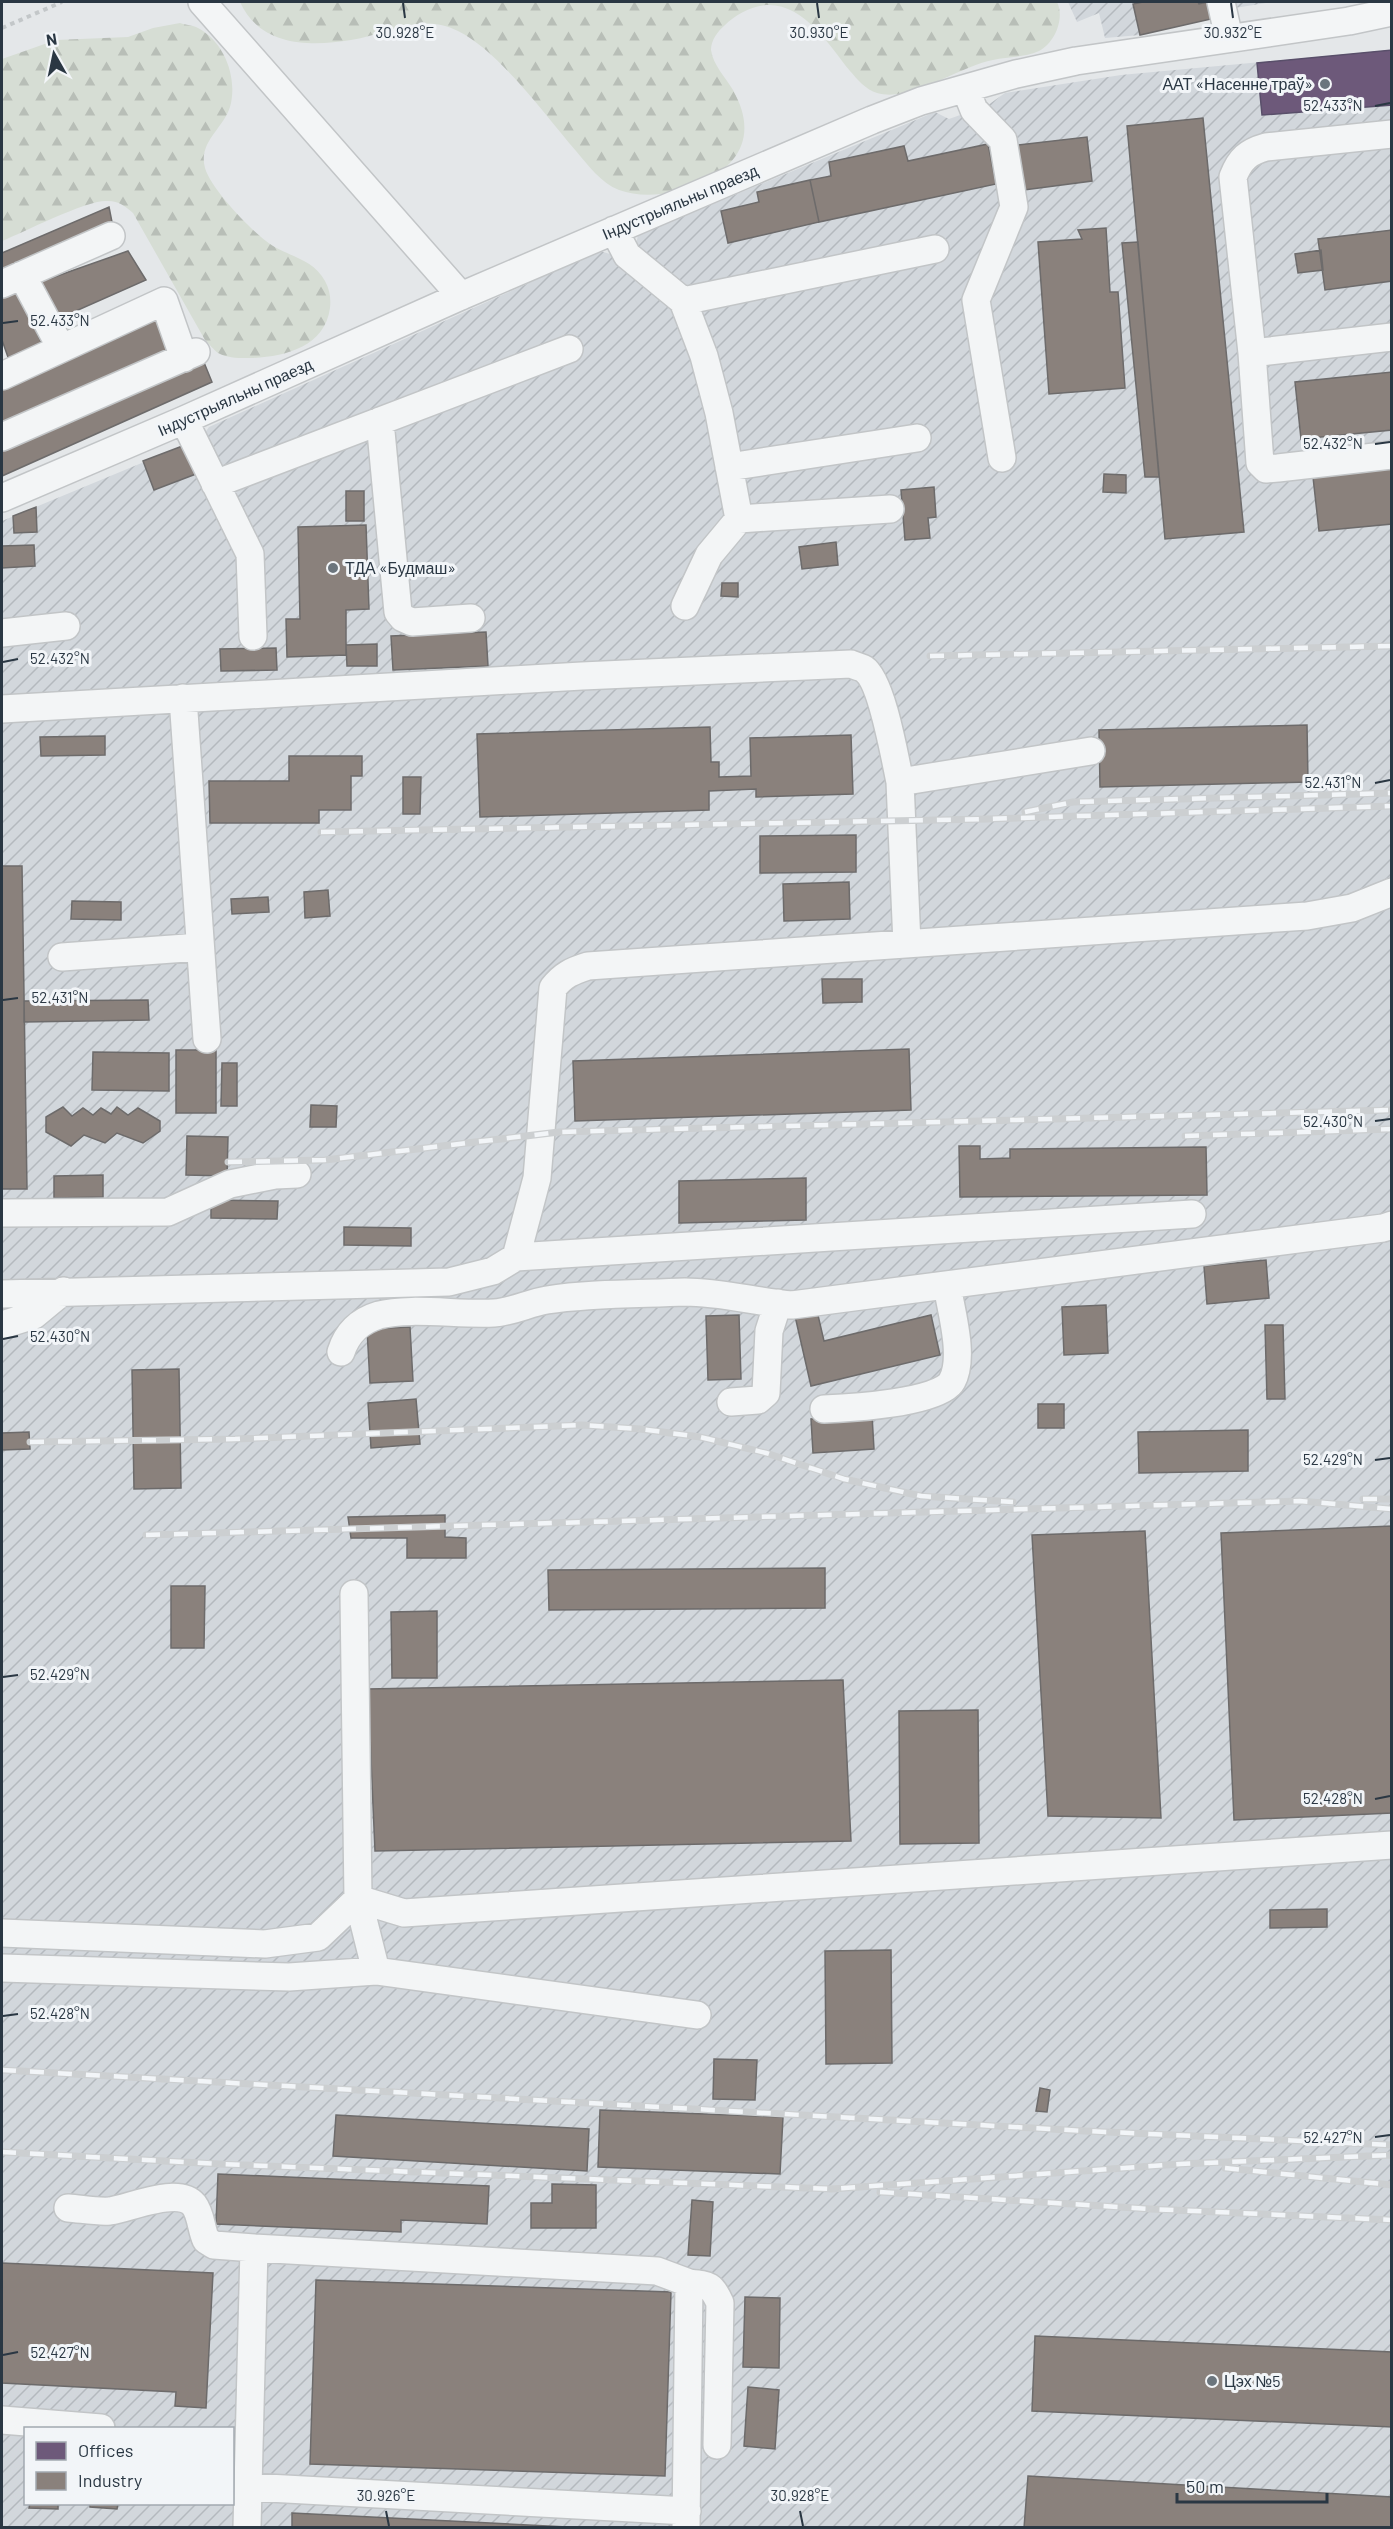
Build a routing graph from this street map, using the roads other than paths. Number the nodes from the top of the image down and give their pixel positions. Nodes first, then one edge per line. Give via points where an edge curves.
1 (202, 2) edge
2 (1221, 2) edge
3 (1392, 12) edge
4 (1229, 38) junction
5 (966, 90) junction
6 (1392, 134) edge
7 (614, 230) junction
8 (111, 236) dead end
9 (935, 249) dead end
10 (12, 279) edge
11 (461, 296) junction
12 (683, 301) junction
13 (1392, 337) edge
14 (61, 348) junction
15 (569, 349) dead end
16 (1252, 353) junction
17 (2, 376) edge
18 (184, 420) junction
19 (380, 421) junction
20 (2, 437) edge
21 (918, 438) dead end
22 (1392, 455) edge
23 (1002, 458) dead end
24 (729, 467) junction
25 (215, 484) junction
26 (2, 498) edge
27 (891, 509) dead end
28 (739, 519) junction
29 (685, 606) dead end
30 (471, 618) dead end
31 (66, 626) dead end
32 (2, 633) edge
33 (253, 636) dead end
34 (183, 698) junction
35 (2, 709) edge
36 (1090, 751) dead end
37 (900, 782) junction
38 (1392, 892) edge
39 (907, 944) junction
40 (200, 947) junction
41 (62, 957) dead end
42 (207, 1039) dead end
43 (297, 1174) dead end
44 (2, 1213) edge
45 (1192, 1214) dead end
46 (1392, 1225) edge
47 (516, 1257) junction
48 (947, 1285) junction
49 (63, 1291) junction
50 (2, 1294) edge
51 (778, 1304) junction
52 (2, 1325) edge
53 (341, 1352) dead end
54 (732, 1402) dead end
55 (824, 1409) dead end
56 (354, 1594) dead end
57 (1392, 1845) edge
58 (358, 1899) junction
59 (2, 1933) edge
60 (2, 1968) edge
61 (376, 1971) junction
62 (697, 2015) dead end
63 (68, 2208) dead end
64 (254, 2248) junction
65 (689, 2283) junction
66 (2, 2420) edge
67 (89, 2427) edge
68 (241, 2441) edge
69 (717, 2445) dead end
70 (248, 2487) junction
71 (687, 2519) edge
72 (247, 2528) edge

1 - 11 street
2 - 4 street
3 - 4 street, Індустрыяльны праезд
4 - 5 street, Індустрыяльны праезд via 1076,61
5 - 7 street, Індустрыяльны праезд via 921,101 873,120
5 - 23 street via 974,110 1003,140 1014,207 976,300
6 - 16 street via 1266,147 1249,152 1239,163 1233,177
7 - 11 street, Індустрыяльны праезд
7 - 12 street via 627,255
8 - 10 street
9 - 12 street
10 - 14 street
11 - 18 street, Індустрыяльны праезд
12 - 24 street via 704,356
13 - 16 street
14 - 17 street
14 - 20 street via 164,301 190,355
15 - 19 street
16 - 22 street via 1258,455 1266,469
18 - 25 street
18 - 26 street, Індустрыяльны праезд
19 - 25 street
19 - 30 street via 398,612 412,622
21 - 24 street
24 - 28 street
25 - 33 street via 250,554
27 - 28 street
28 - 29 street via 709,555
31 - 32 street
34 - 35 street
34 - 37 street via 851,664 865,669 874,682
34 - 40 street
36 - 37 street
37 - 39 street
38 - 39 street via 1352,908 1307,916
39 - 47 street via 588,966 561,978 553,988 537,1178
40 - 41 street
40 - 42 street
43 - 44 street via 230,1184 168,1212
45 - 47 street
46 - 48 street
47 - 49 street via 493,1271 449,1282
48 - 51 street
48 - 55 street via 957,1344 952,1382 941,1392 868,1408
49 - 50 street
49 - 52 street via 34,1315
51 - 53 street via 718,1293 685,1292 548,1300 499,1313 399,1312 365,1320 345,1340
51 - 54 street via 769,1331 766,1393 758,1400
56 - 58 street
57 - 58 street via 404,1913
58 - 59 street via 318,1937 265,1944
58 - 61 street
60 - 61 street via 289,1977
61 - 62 street
63 - 64 street via 107,2211 183,2198 198,2210 206,2240 214,2245
64 - 65 street via 657,2271
64 - 68 street
65 - 69 street via 709,2285 720,2304
65 - 71 street
66 - 67 street
68 - 70 street
70 - 71 street
70 - 72 street

